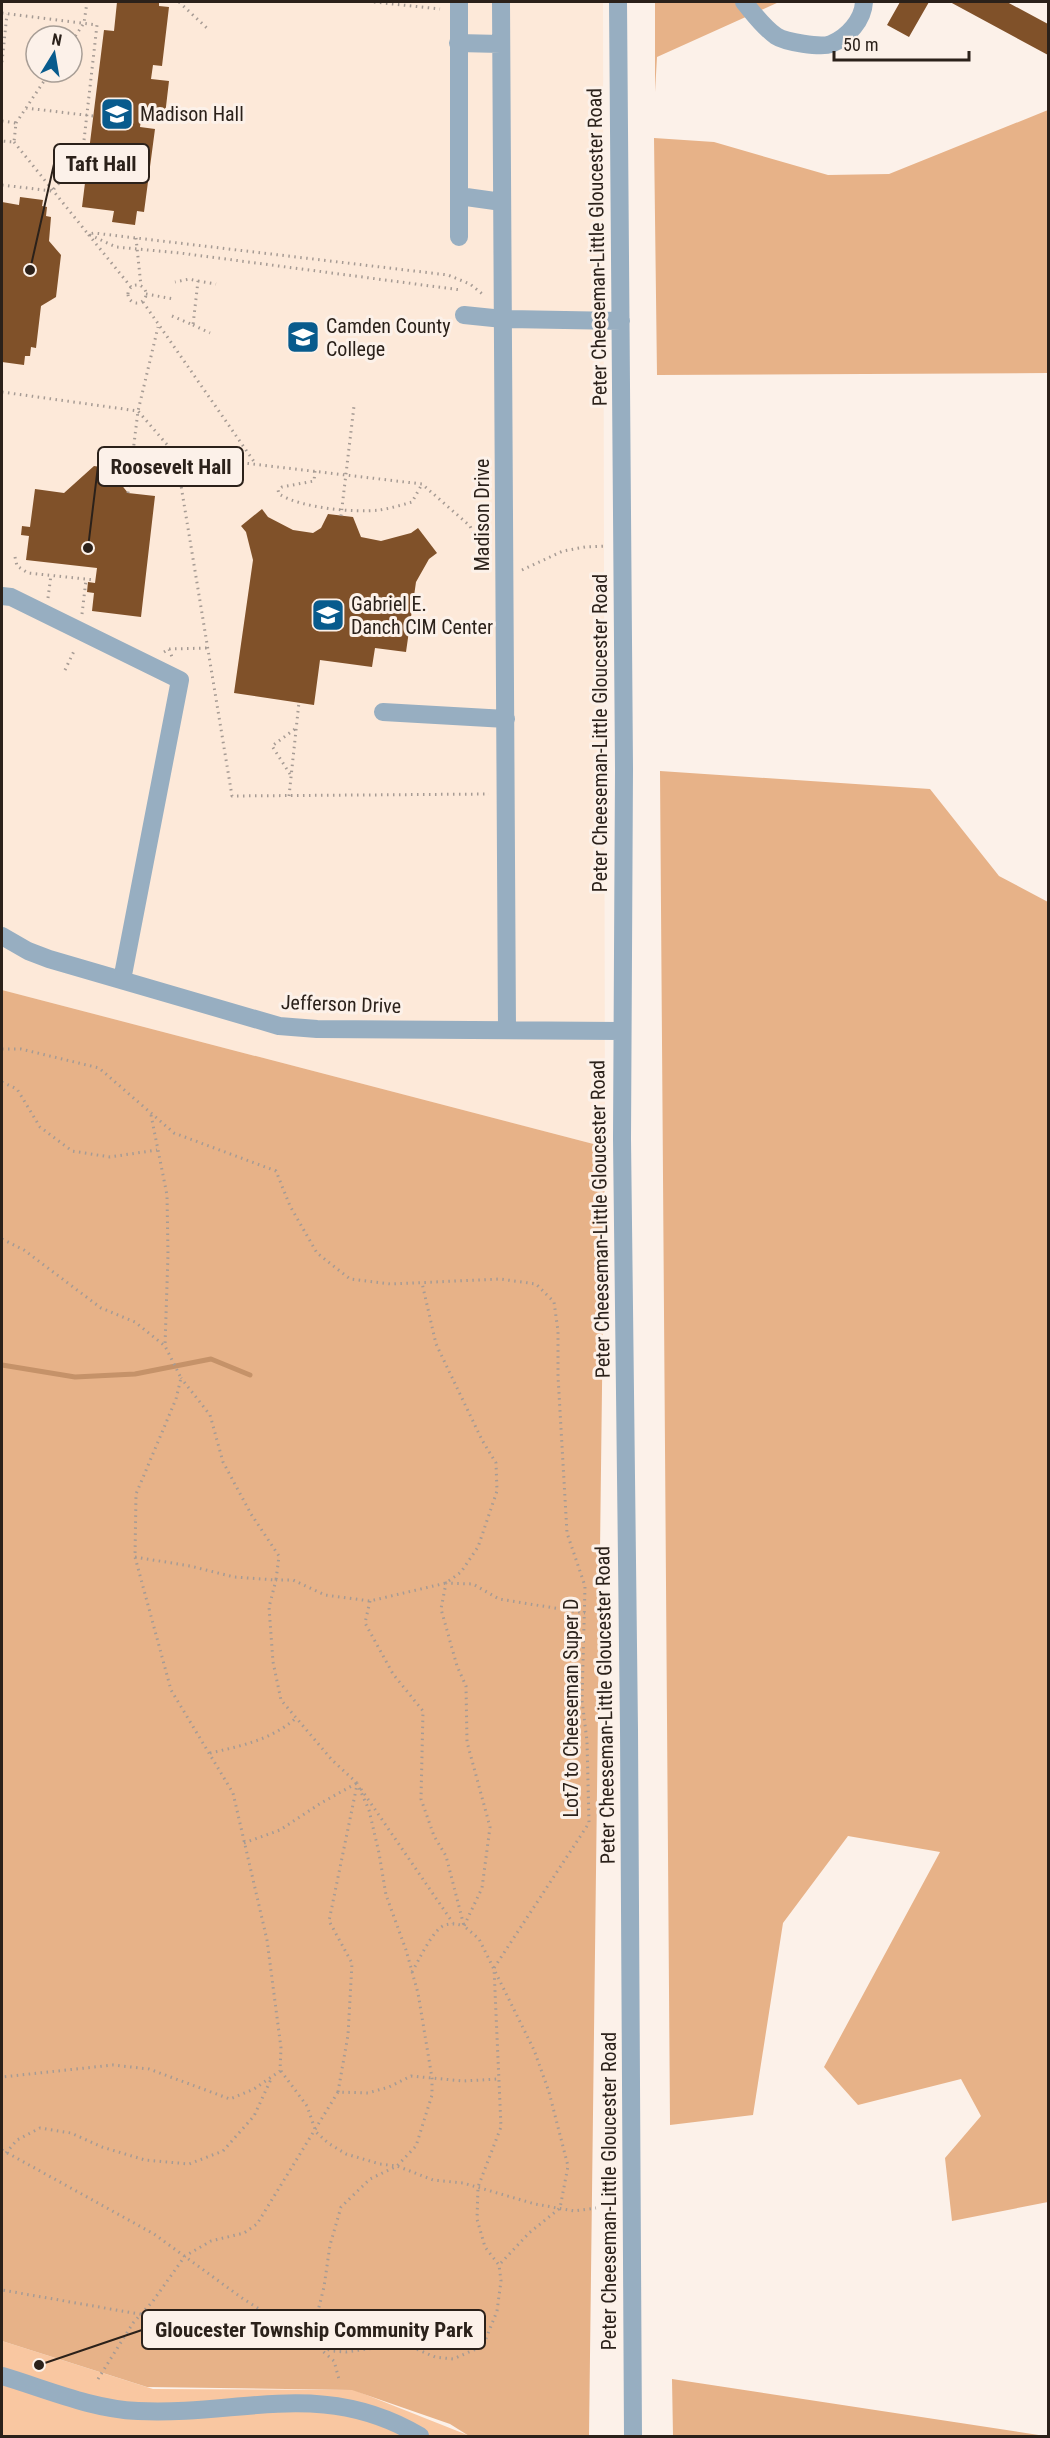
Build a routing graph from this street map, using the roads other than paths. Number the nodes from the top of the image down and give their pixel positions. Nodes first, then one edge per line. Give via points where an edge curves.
1 (501, 2) edge
2 (618, 2) edge
3 (744, 2) edge
4 (864, 2) edge
5 (453, 6) edge
6 (459, 43) junction
7 (501, 44) junction
8 (459, 196) junction
9 (502, 202) junction
10 (459, 237) dead end
11 (464, 315) dead end
12 (503, 319) junction
13 (621, 321) junction
14 (2, 596) edge
15 (383, 712) dead end
16 (506, 719) junction
17 (2, 936) edge
18 (122, 980) junction
19 (507, 1029) junction
20 (621, 1031) junction
21 (2, 2376) edge
22 (420, 2436) edge
23 (633, 2436) edge

1 - 7 street, Madison Drive
2 - 13 street, Peter Cheeseman-Little Gloucester Road
3 - 4 street via 763,26 778,37 830,45 855,27
5 - 6 street
6 - 7 street
6 - 8 street
7 - 9 street, Madison Drive
8 - 9 street
8 - 10 street
9 - 12 street, Madison Drive
11 - 12 street
12 - 13 street
12 - 16 street, Madison Drive
13 - 20 street, Peter Cheeseman-Little Gloucester Road
14 - 18 street via 180,680
15 - 16 street
16 - 19 street, Madison Drive
17 - 18 street, Jefferson Drive via 49,959
18 - 19 street, Jefferson Drive via 279,1026
19 - 20 street, Jefferson Drive
20 - 23 street, Peter Cheeseman-Little Gloucester Road
21 - 22 street via 83,2402 126,2410 171,2412 314,2402 369,2413

